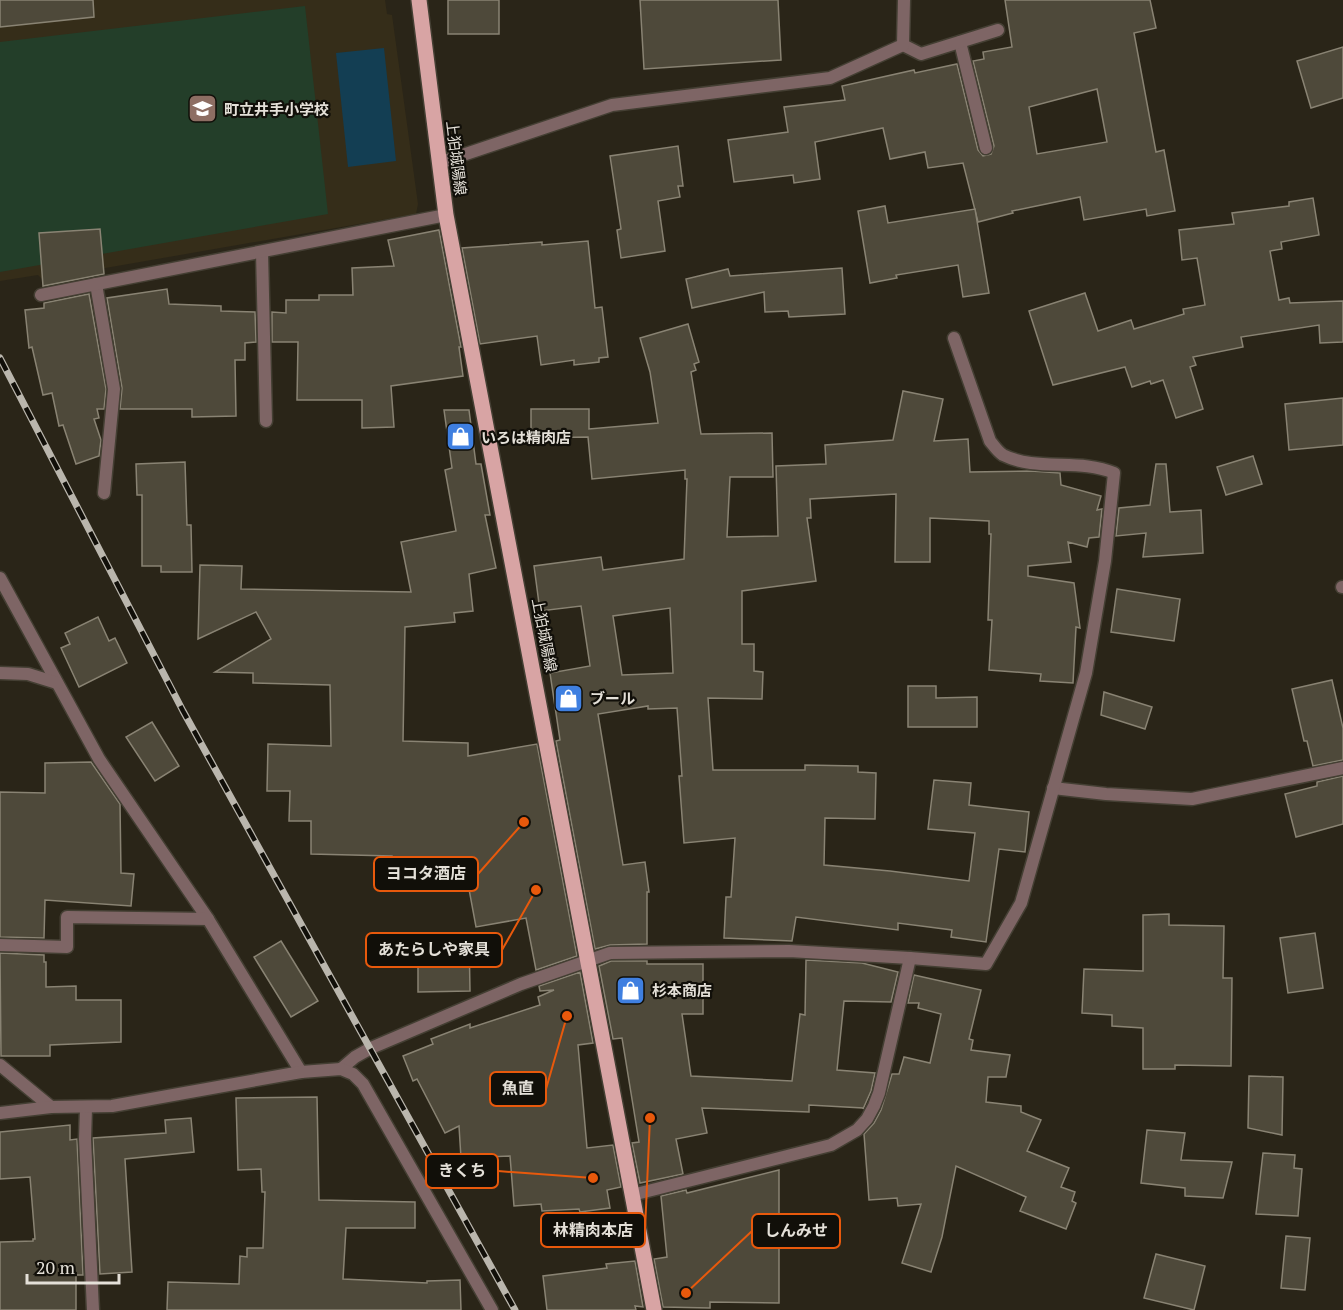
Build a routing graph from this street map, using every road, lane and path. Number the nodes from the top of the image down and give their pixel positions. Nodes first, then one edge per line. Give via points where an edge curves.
1 (419, 0) edge
2 (904, 0) edge
3 (998, 30) dead end
4 (960, 42) junction
5 (903, 45) junction
6 (986, 148) dead end
7 (439, 164) junction
8 (446, 215) junction
9 (262, 252) junction
10 (96, 284) junction
11 (41, 295) dead end
12 (954, 338) dead end
13 (266, 421) dead end
14 (104, 493) dead end
15 (0, 579) edge
16 (0, 673) edge
17 (57, 683) junction
18 (1343, 768) edge
19 (1053, 788) junction
20 (208, 920) junction
21 (0, 945) edge
22 (910, 958) junction
23 (589, 962) junction
24 (0, 1065) edge
25 (341, 1069) junction
26 (302, 1072) junction
27 (51, 1107) junction
28 (86, 1108) junction
29 (0, 1113) edge
30 (632, 1195) junction
31 (93, 1310) edge
32 (492, 1310) edge
33 (654, 1310) edge

1 - 7 main road, 上狛城陽線
2 - 5 street
3 - 4 street
4 - 5 street via 921,54
4 - 6 street
5 - 7 street via 830,78 612,105
7 - 8 main road, 上狛城陽線
8 - 9 street
8 - 23 main road, 上狛城陽線
9 - 10 street
9 - 13 street
10 - 11 street
10 - 14 street via 114,389
12 - 19 street via 990,441 1001,454 1022,462 1101,468 1114,473 1105,561 1086,672
15 - 17 street
16 - 17 street via 28,674
17 - 20 street via 99,759
18 - 19 street via 1192,799
19 - 22 street via 1021,903 986,964
20 - 21 street via 67,917 67,947
20 - 26 street
22 - 23 street via 789,951 610,953
22 - 30 street via 879,1093 857,1130 831,1145
23 - 25 street via 521,984 371,1048
23 - 30 main road, 上狛城陽線
24 - 27 street
25 - 26 street
25 - 32 street via 363,1084
26 - 28 street
27 - 28 street
27 - 29 street
28 - 31 street
30 - 33 main road, 上狛城陽線

